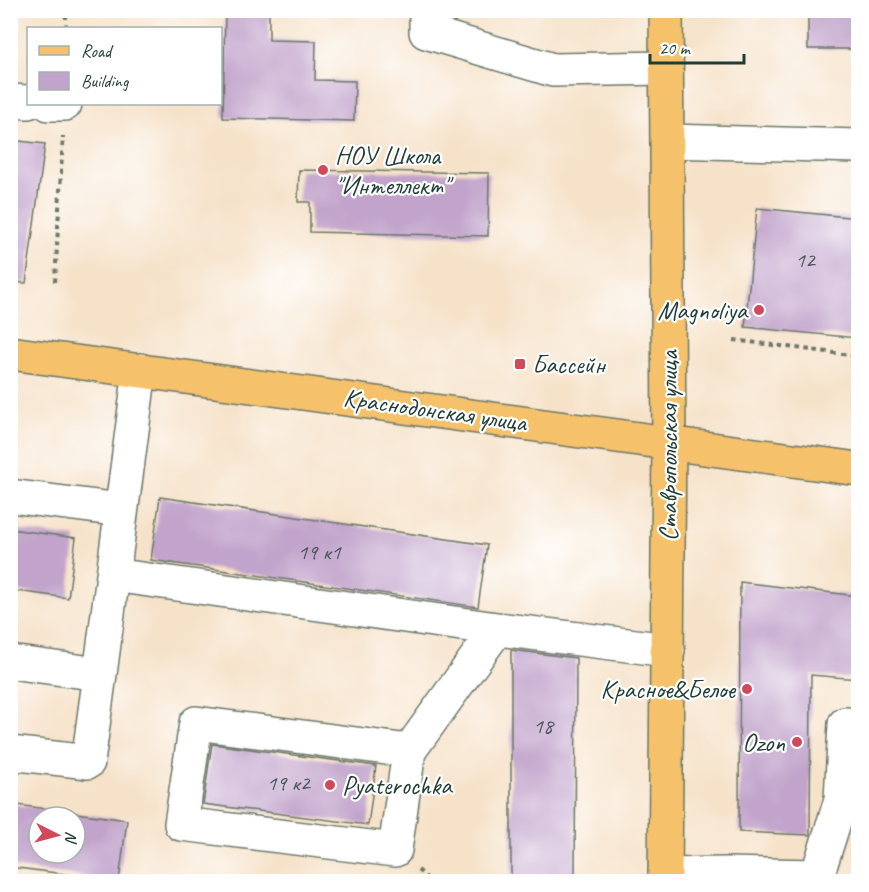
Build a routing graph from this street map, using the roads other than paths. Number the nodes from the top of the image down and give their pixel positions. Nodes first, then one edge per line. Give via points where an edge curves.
1 (426, 10) edge
2 (666, 10) edge
3 (666, 68) junction
4 (10, 101) edge
5 (27, 102) edge
6 (668, 141) junction
7 (858, 146) edge
8 (10, 353) edge
9 (140, 370) junction
10 (669, 442) junction
11 (858, 469) edge
12 (10, 496) edge
13 (121, 510) junction
14 (113, 575) junction
15 (497, 629) junction
16 (668, 650) junction
17 (10, 662) edge
18 (100, 674) junction
19 (858, 725) edge
20 (409, 751) junction
21 (10, 753) edge
22 (665, 878) edge
23 (818, 879) edge

1 - 3 lane via 426,33 553,70
2 - 3 main road, Ставропольская улица
3 - 6 main road, Ставропольская улица
4 - 5 lane
6 - 7 lane
6 - 10 main road, Ставропольская улица
8 - 9 main road, Краснодонская улица
9 - 10 main road, Краснодонская улица
9 - 13 lane
10 - 11 main road, Краснодонская улица
10 - 16 main road, Ставропольская улица
12 - 13 lane
13 - 14 lane
14 - 15 lane
14 - 18 lane
15 - 16 lane
15 - 20 lane
16 - 22 main road, Ставропольская улица
17 - 18 lane
18 - 21 lane via 88,762
19 - 23 lane via 845,724 841,800
20 - 20 lane via 395,850 181,824 196,723
22 - 23 lane via 726,874

